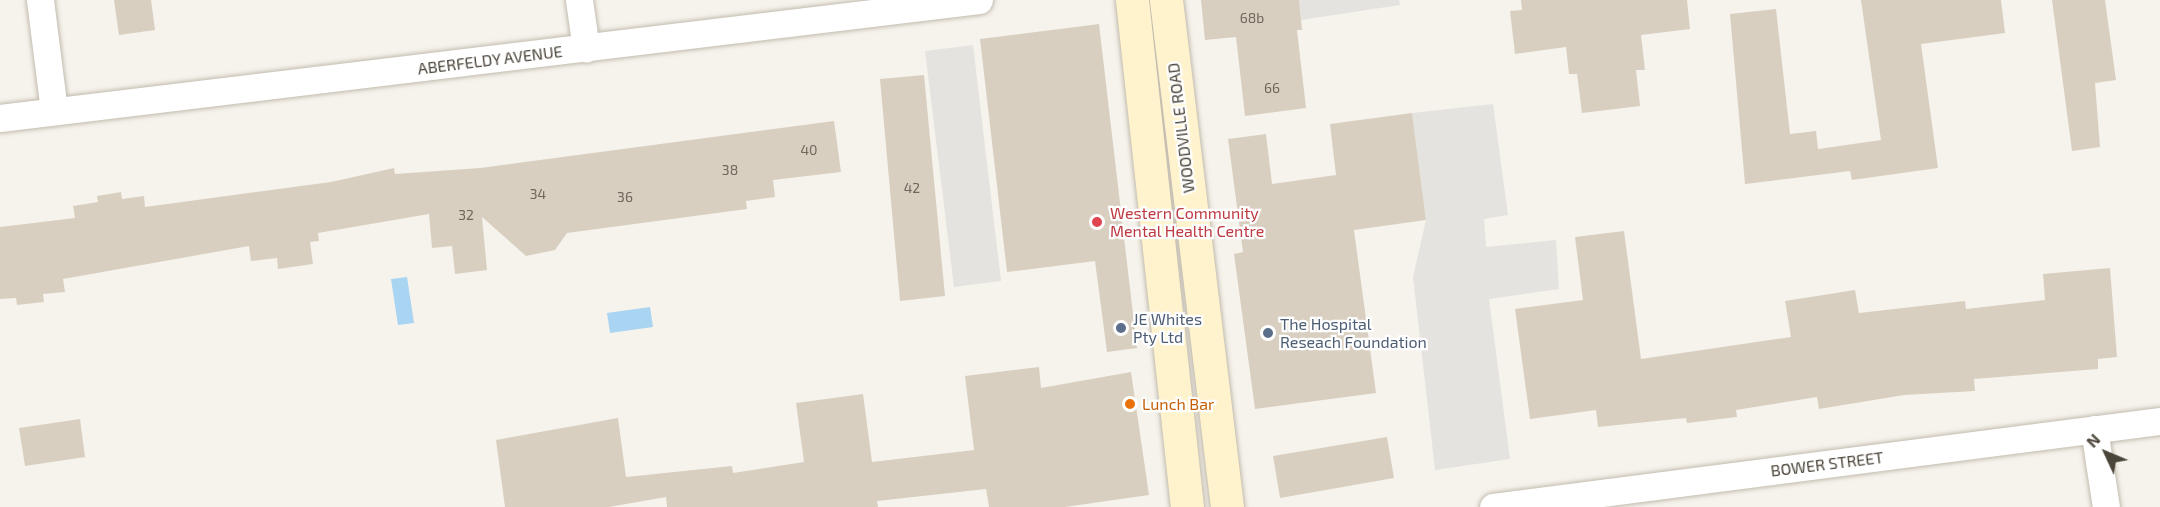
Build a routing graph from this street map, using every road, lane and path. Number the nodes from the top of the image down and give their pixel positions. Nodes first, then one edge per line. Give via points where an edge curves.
1 (40, 0) edge
2 (579, 0) edge
3 (979, 0) edge
4 (1132, 0) edge
5 (1166, 0) edge
6 (586, 49) junction
7 (54, 111) junction
8 (0, 118) edge
9 (2160, 421) edge
10 (2094, 429) junction
11 (1187, 507) edge
12 (1227, 507) edge
13 (1493, 507) edge
14 (2106, 507) edge

1 - 7 street
2 - 6 street
3 - 6 street, ABERFELDY AVENUE
4 - 11 main road, WOODVILLE ROAD
5 - 12 main road, WOODVILLE ROAD
6 - 7 street, ABERFELDY AVENUE
7 - 8 street, ABERFELDY AVENUE
9 - 10 street, BOWER STREET
10 - 13 street, BOWER STREET
10 - 14 street

